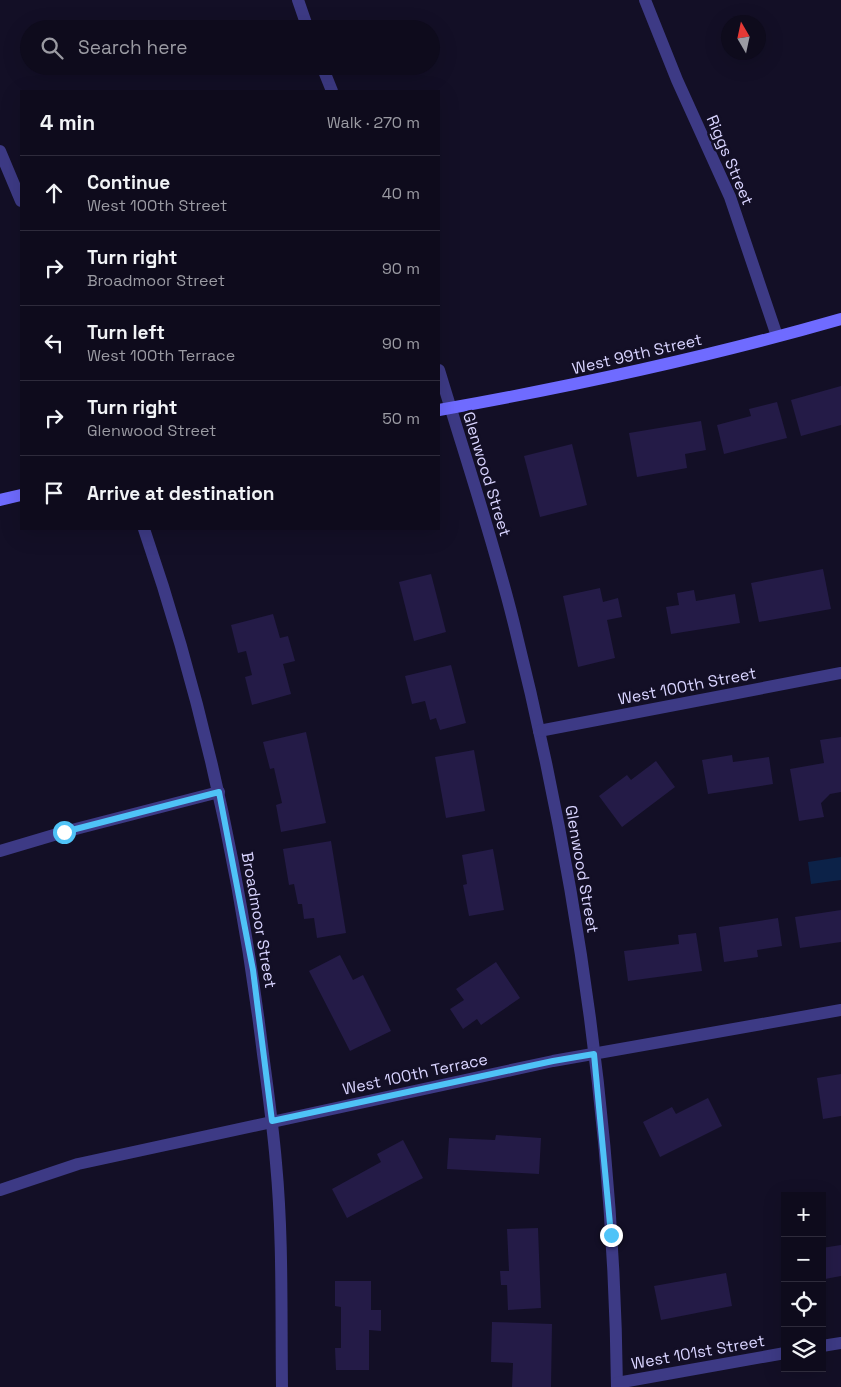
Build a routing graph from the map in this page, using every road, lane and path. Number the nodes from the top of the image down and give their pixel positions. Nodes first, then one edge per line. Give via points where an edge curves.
1 (298, 0) edge
2 (645, 0) edge
3 (305, 20) edge
4 (326, 75) edge
5 (332, 90) edge
6 (0, 151) edge
7 (20, 199) edge
8 (841, 319) edge
9 (777, 336) junction
10 (440, 378) edge
11 (444, 409) edge
12 (20, 494) edge
13 (0, 500) edge
14 (144, 530) edge
15 (841, 673) edge
16 (539, 731) junction
17 (219, 792) junction
18 (0, 851) edge
19 (841, 1010) edge
20 (594, 1054) junction
21 (272, 1121) junction
22 (0, 1190) edge
23 (841, 1343) edge
24 (826, 1345) edge
25 (781, 1354) edge
26 (617, 1385) edge
27 (282, 1387) edge

1 - 3 street
2 - 9 street, Riggs Street via 730,197
4 - 5 street
6 - 7 street
8 - 9 street, West 99th Street
9 - 11 street, West 99th Street via 583,384
10 - 11 street, Glenwood Street
11 - 16 street, Glenwood Street via 478,496
12 - 13 street
14 - 17 street, Broadmoor Street via 198,704
15 - 16 street, West 100th Street
16 - 20 street, Glenwood Street via 564,858
17 - 18 street
17 - 21 street, Broadmoor Street via 253,970
19 - 20 street, West 100th Terrace
20 - 21 street, West 100th Terrace
20 - 26 street, Glenwood Street via 611,1235
21 - 22 street, West 100th Terrace via 78,1164
21 - 27 street, Broadmoor Street via 280,1226
23 - 24 street
25 - 26 street, West 101st Street

